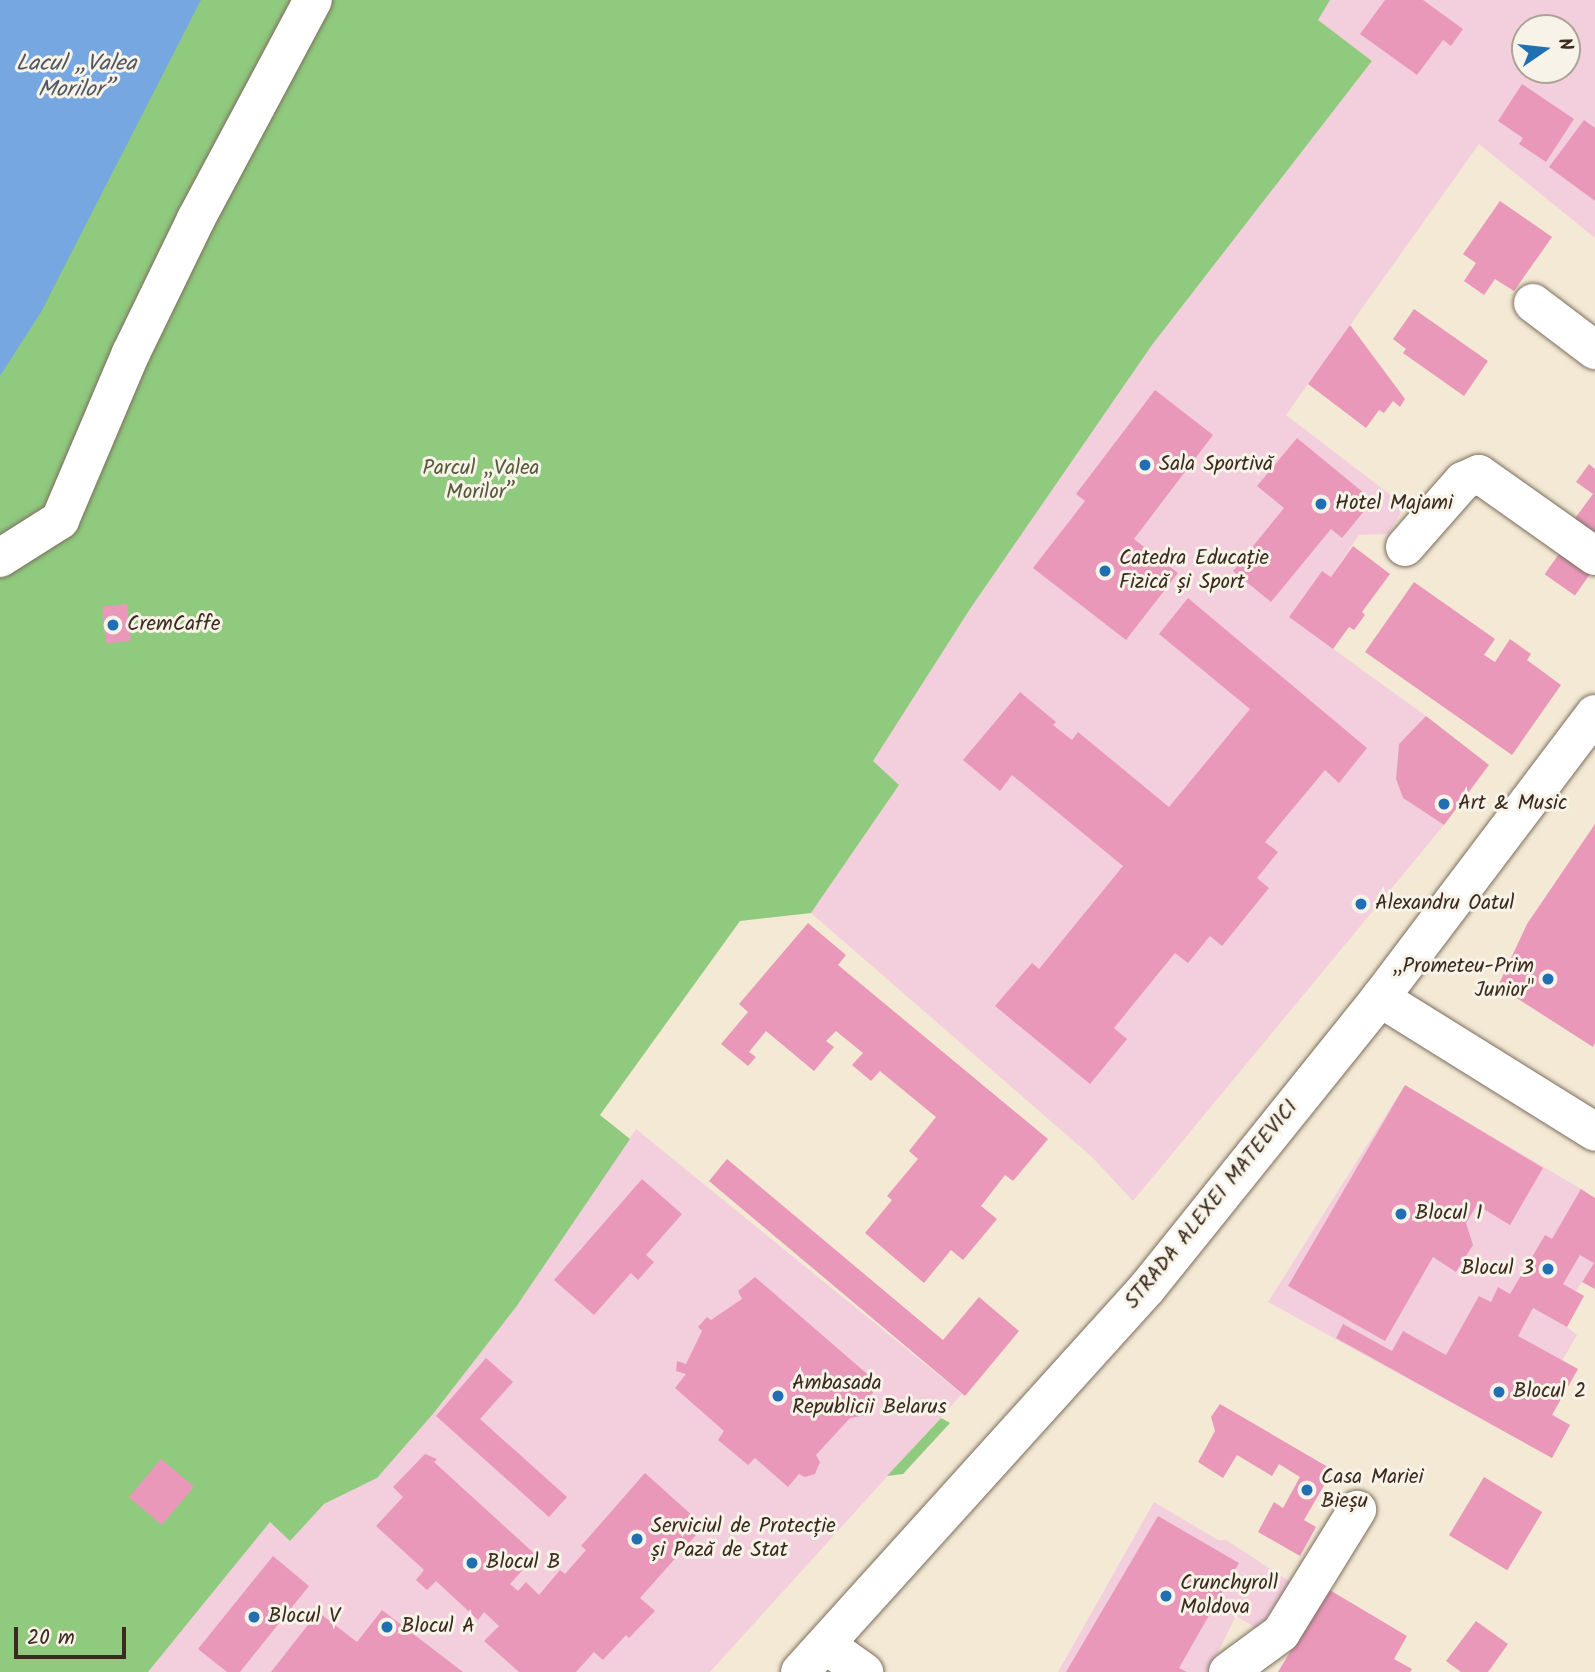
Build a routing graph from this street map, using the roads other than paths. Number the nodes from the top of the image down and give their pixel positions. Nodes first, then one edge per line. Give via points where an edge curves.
1 (313, 0) edge
2 (1533, 303) dead end
3 (1595, 350) edge
4 (1405, 547) dead end
5 (1595, 556) edge
6 (0, 558) edge
7 (1595, 715) edge
8 (1380, 998) junction
9 (1595, 1132) edge
10 (1357, 1510) dead end
11 (825, 1645) junction
12 (800, 1672) edge
13 (864, 1672) edge
14 (1228, 1672) edge

1 - 6 main road via 196,219 131,353 60,520
2 - 3 main road
4 - 5 main road via 1463,481 1479,474
7 - 8 main road, STRADA ALEXEI MATEEVICI
8 - 9 main road
8 - 11 main road, STRADA ALEXEI MATEEVICI via 1147,1288
10 - 14 main road via 1281,1633
11 - 12 main road, STRADA ALEXEI MATEEVICI
11 - 13 main road

